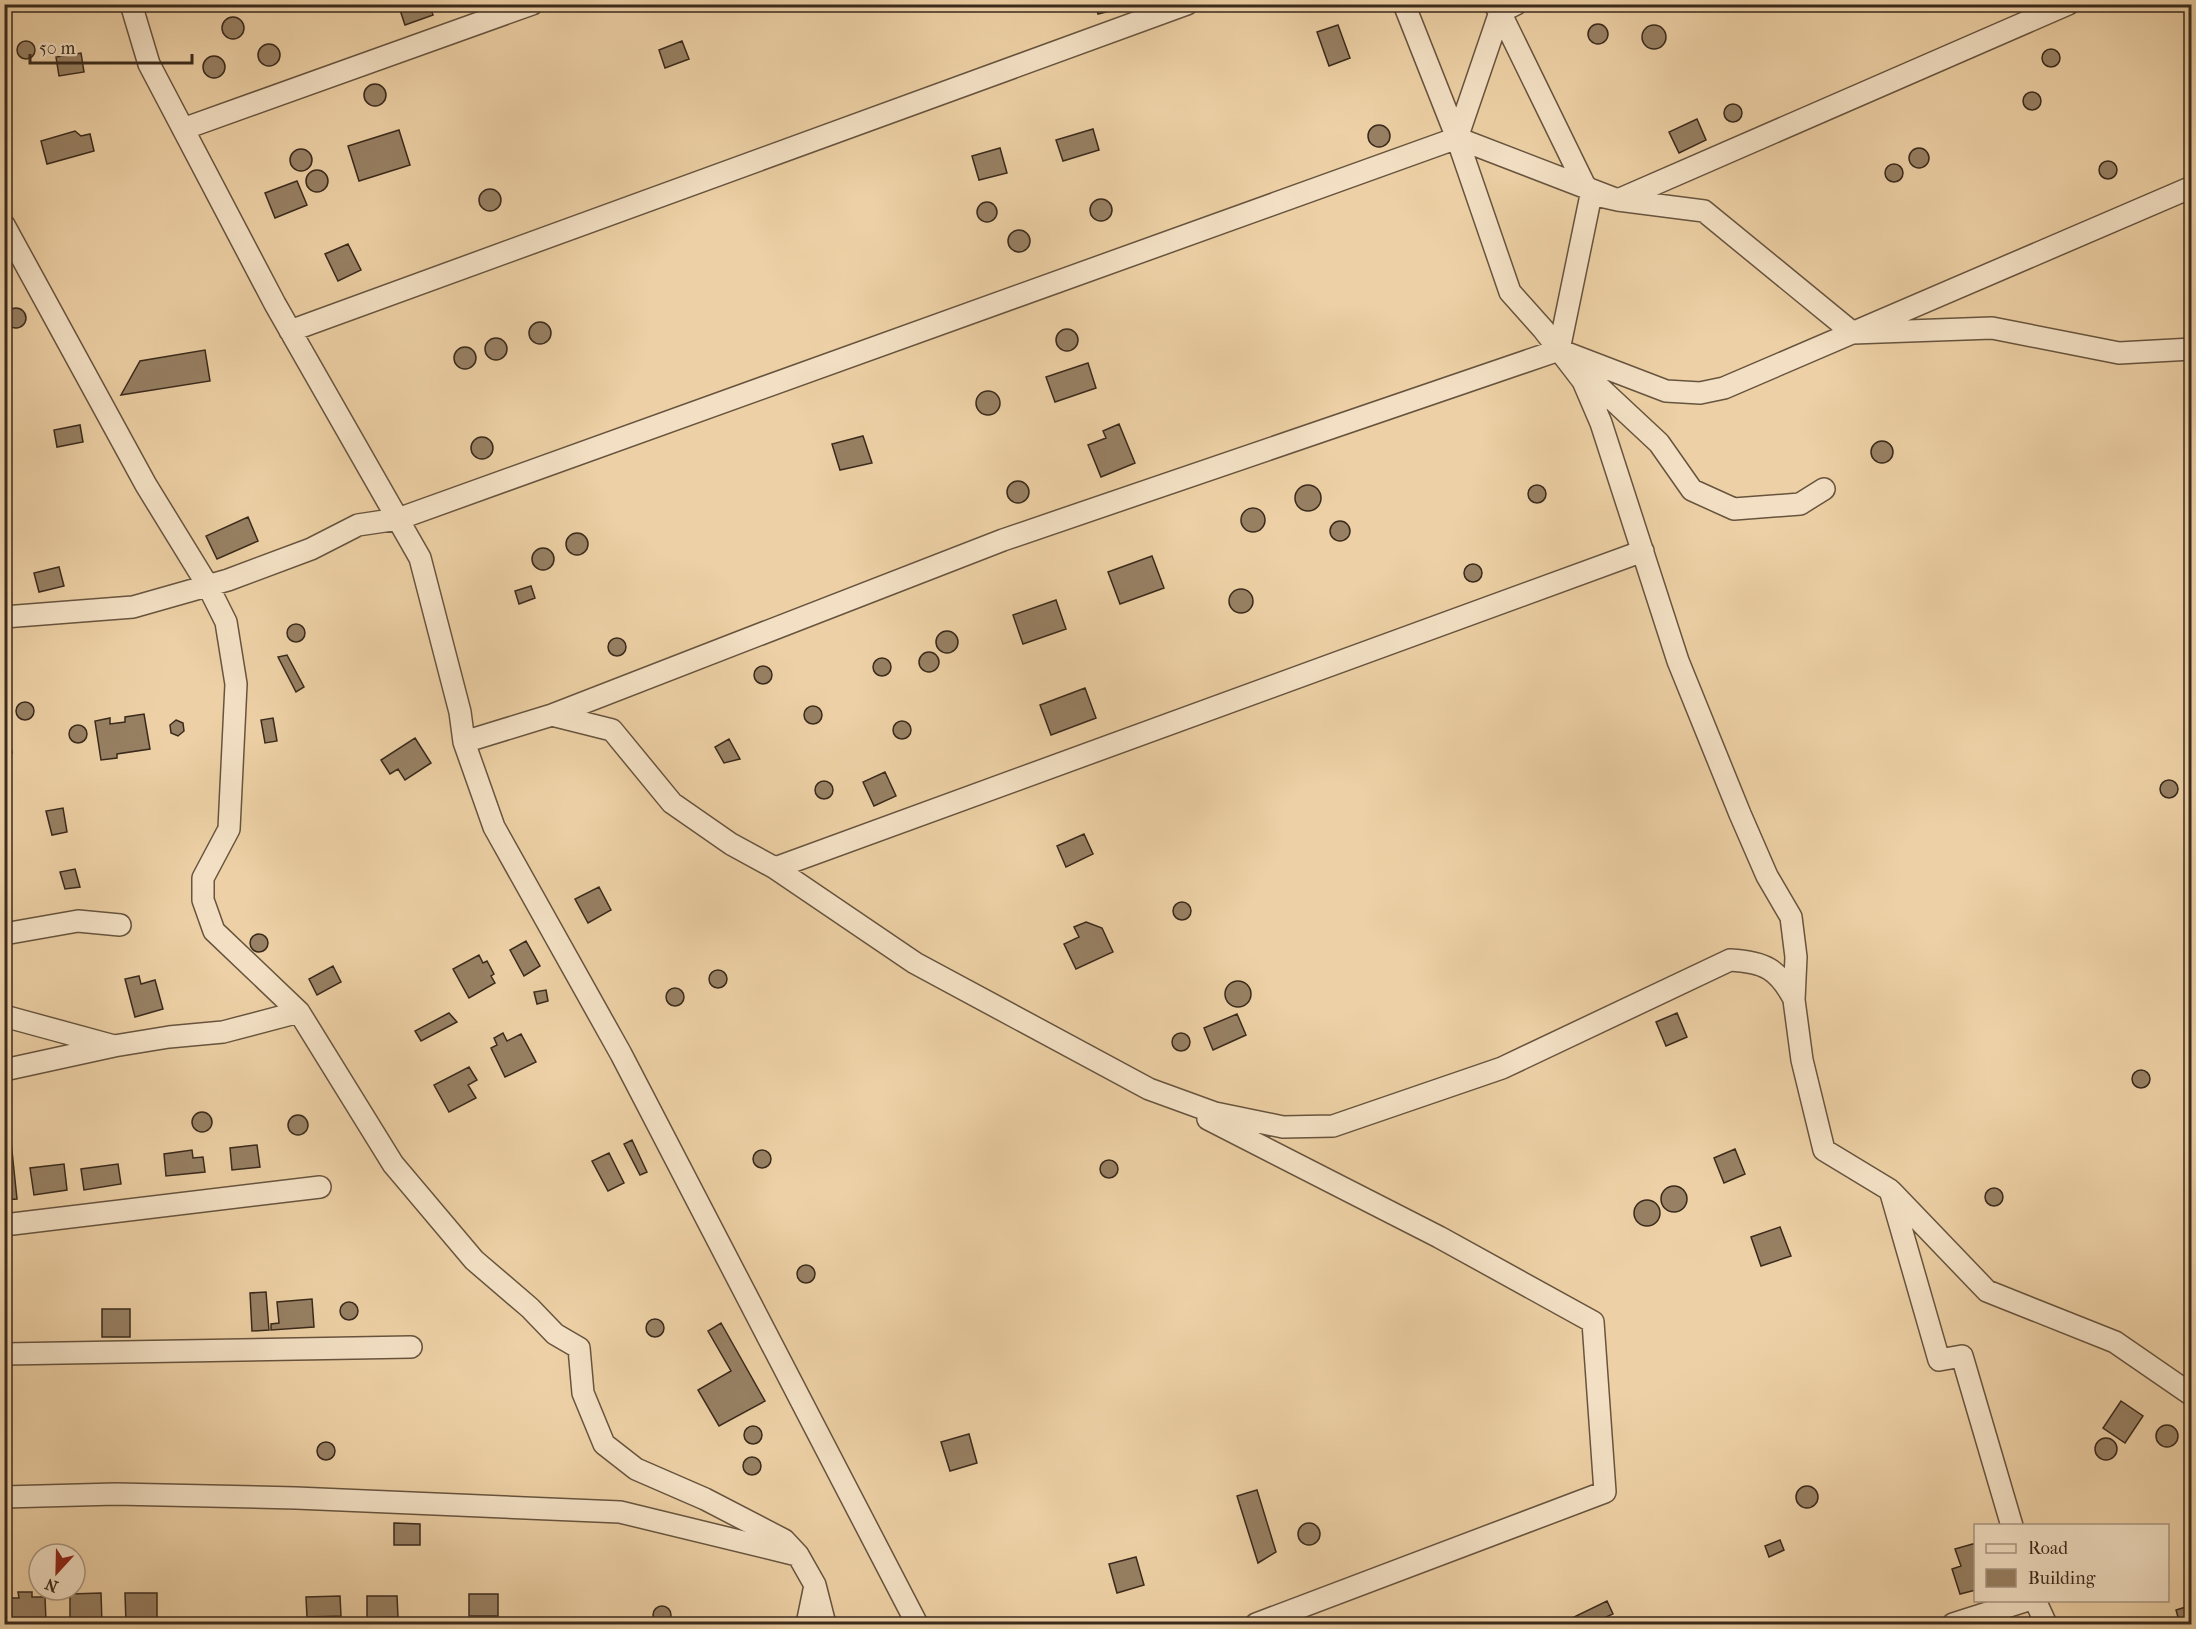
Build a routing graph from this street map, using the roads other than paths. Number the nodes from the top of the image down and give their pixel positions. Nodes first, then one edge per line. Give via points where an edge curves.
1 (131, 4) edge
2 (532, 4) edge
3 (1187, 4) edge
4 (1404, 4) edge
5 (2068, 4) edge
6 (1503, 7) edge
7 (183, 129) junction
8 (1457, 138) junction
9 (2192, 187) edge
10 (1592, 190) junction
11 (1618, 200) junction
12 (4, 225) edge
13 (290, 331) junction
14 (1853, 333) junction
15 (2192, 348) edge
16 (1559, 350) junction
17 (1824, 489) dead end
18 (398, 519) junction
19 (1642, 551) junction
20 (208, 586) junction
21 (4, 617) edge
22 (552, 714) junction
23 (464, 742) junction
24 (775, 868) junction
25 (120, 925) dead end
26 (4, 934) edge
27 (1794, 1000) junction
28 (299, 1012) junction
29 (4, 1016) edge
30 (114, 1046) junction
31 (4, 1070) edge
32 (1149, 1089) junction
33 (320, 1187) dead end
34 (1890, 1190) junction
35 (4, 1225) edge
36 (411, 1347) dead end
37 (4, 1354) edge
38 (2192, 1395) edge
39 (4, 1497) edge
40 (2012, 1524) edge
41 (798, 1555) junction
42 (815, 1585) junction
43 (904, 1601) junction
44 (2022, 1602) edge
45 (2036, 1602) edge
46 (807, 1624) edge
47 (825, 1624) edge
48 (917, 1624) edge
49 (933, 1624) edge
50 (1256, 1624) edge
51 (1953, 1624) edge
52 (2046, 1624) edge

1 - 7 street via 149,64
2 - 7 street
3 - 13 street
4 - 8 street
5 - 11 street
6 - 8 street
6 - 10 street via 1585,186
7 - 13 street
8 - 10 street
8 - 16 street via 1510,292
8 - 18 street
9 - 14 street
10 - 11 street
10 - 16 street
11 - 14 street via 1704,211
12 - 20 street via 146,485
13 - 18 street
14 - 15 street via 1992,327 2119,353
14 - 16 street via 1724,388 1700,393 1666,391
16 - 17 street via 1659,443 1692,490 1734,509 1800,504
16 - 19 street via 1583,381 1601,423
16 - 22 street via 1003,540
18 - 20 street via 358,525 311,549
18 - 23 street via 420,558 460,712
19 - 24 street
19 - 27 street via 1678,661 1740,814 1767,876 1791,917 1796,957
20 - 21 street via 132,607
20 - 28 street via 226,622 237,684 229,829 203,878 203,900 214,931
22 - 23 street
22 - 24 street via 612,730 672,803 731,844
23 - 43 street via 494,827 621,1054
24 - 32 street via 915,963
25 - 26 street via 78,921
27 - 32 street via 1782,976 1755,961 1730,960 1502,1068 1333,1126 1283,1127 1215,1113
27 - 34 street via 1802,1060 1824,1150
28 - 30 street via 223,1032
28 - 41 street via 393,1164 474,1260 555,1334 579,1348 583,1393 604,1444 636,1469 764,1528 784,1540
29 - 30 street
30 - 31 street
32 - 50 street via 1593,1322 1605,1492
33 - 35 street
34 - 38 street via 1987,1291 2115,1342
34 - 40 street via 1939,1360 1962,1356
36 - 37 street
39 - 41 street via 116,1494 296,1498 620,1512
41 - 42 street
42 - 46 street
42 - 47 street
43 - 48 street
43 - 49 street
44 - 51 street
45 - 52 street

